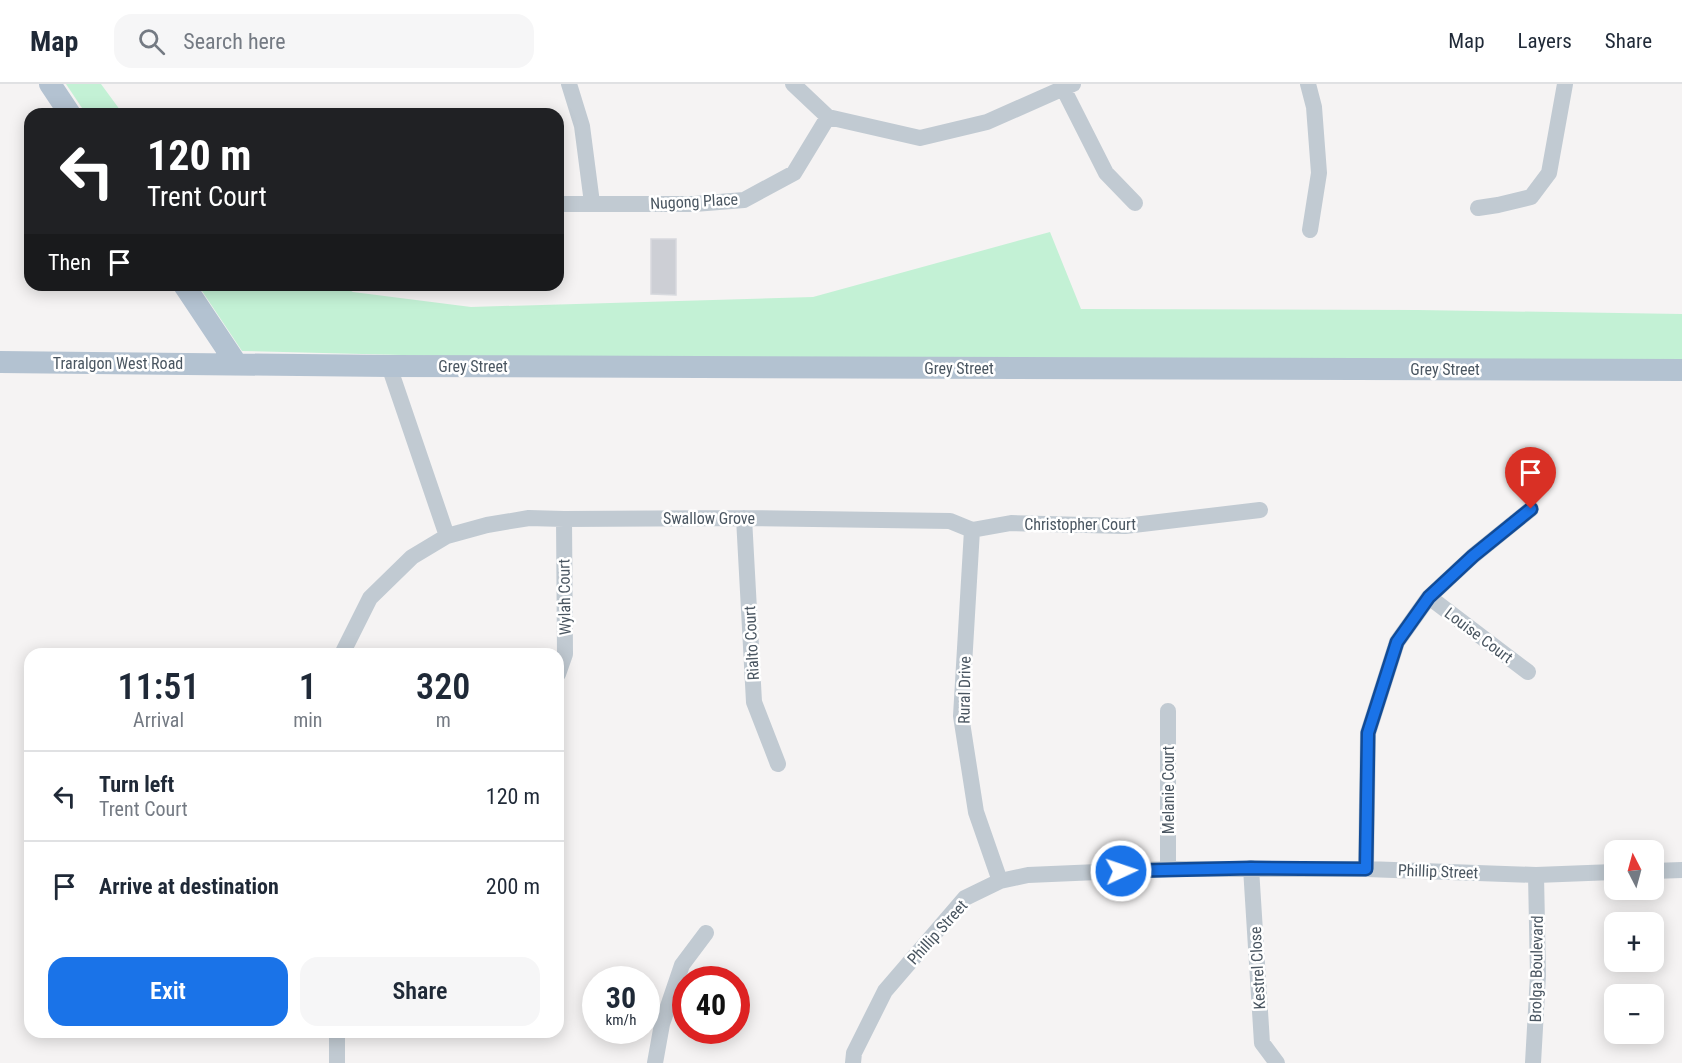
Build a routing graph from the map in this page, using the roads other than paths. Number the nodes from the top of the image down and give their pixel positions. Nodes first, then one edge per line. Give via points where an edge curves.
1 (50, 84) edge
2 (569, 84) edge
3 (793, 84) edge
4 (1308, 84) edge
5 (1565, 84) edge
6 (1068, 86) edge
7 (66, 108) edge
8 (828, 117) junction
9 (592, 203) junction
10 (1134, 203) dead end
11 (564, 204) edge
12 (1478, 207) dead end
13 (1310, 230) dead end
14 (188, 291) edge
15 (0, 362) edge
16 (236, 363) junction
17 (389, 366) junction
18 (1682, 370) edge
19 (1531, 509) dead end
20 (1260, 510) dead end
21 (744, 518) junction
22 (564, 519) junction
23 (972, 530) junction
24 (447, 536) junction
25 (1429, 597) junction
26 (345, 648) edge
27 (564, 657) edge
28 (1528, 672) dead end
29 (1168, 711) dead end
30 (778, 764) dead end
31 (1251, 868) junction
32 (1168, 869) junction
33 (1366, 869) junction
34 (1682, 870) edge
35 (1664, 871) edge
36 (1604, 872) edge
37 (1536, 875) junction
38 (1000, 881) junction
39 (706, 933) dead end
40 (337, 1038) edge
41 (337, 1063) edge
42 (655, 1063) edge
43 (853, 1063) edge
44 (1277, 1063) edge
45 (1533, 1063) edge

1 - 7 main road
2 - 9 street via 582,126
3 - 8 street
4 - 13 street via 1314,107 1319,173
5 - 12 street via 1549,173 1531,197
6 - 8 street via 987,122 920,138
6 - 10 street via 1106,173
8 - 9 street, Nugong Place via 794,173 744,200 694,204
9 - 11 street, Nugong Place
14 - 16 main road
15 - 16 main road, Traralgon West Road
16 - 17 main road, Grey Street
17 - 18 main road, Grey Street
17 - 24 street
19 - 25 street
20 - 23 street, Christopher Court via 1125,526 1011,523
21 - 22 street, Swallow Grove
21 - 23 street, Swallow Grove via 950,521
21 - 30 street, Rialto Court via 754,702
22 - 24 street, Swallow Grove via 529,518
22 - 27 street, Wylah Court
23 - 38 street, Rural Drive via 961,716 976,812
24 - 26 street, Swallow Grove via 412,557 370,598
25 - 28 street, Louise Court
25 - 33 street via 1397,642 1368,733
29 - 32 street, Melanie Court
31 - 32 street, Phillip Street
31 - 33 street, Phillip Street
31 - 44 street, Kestrel Close via 1262,1043
32 - 38 street, Phillip Street via 1028,875
33 - 37 street, Phillip Street
34 - 35 street
36 - 37 street, Phillip Street
37 - 45 street, Brolga Boulevard via 1538,975
38 - 43 street, Phillip Street via 965,898 885,991 854,1053
39 - 42 street via 682,965 662,1024
40 - 41 street

